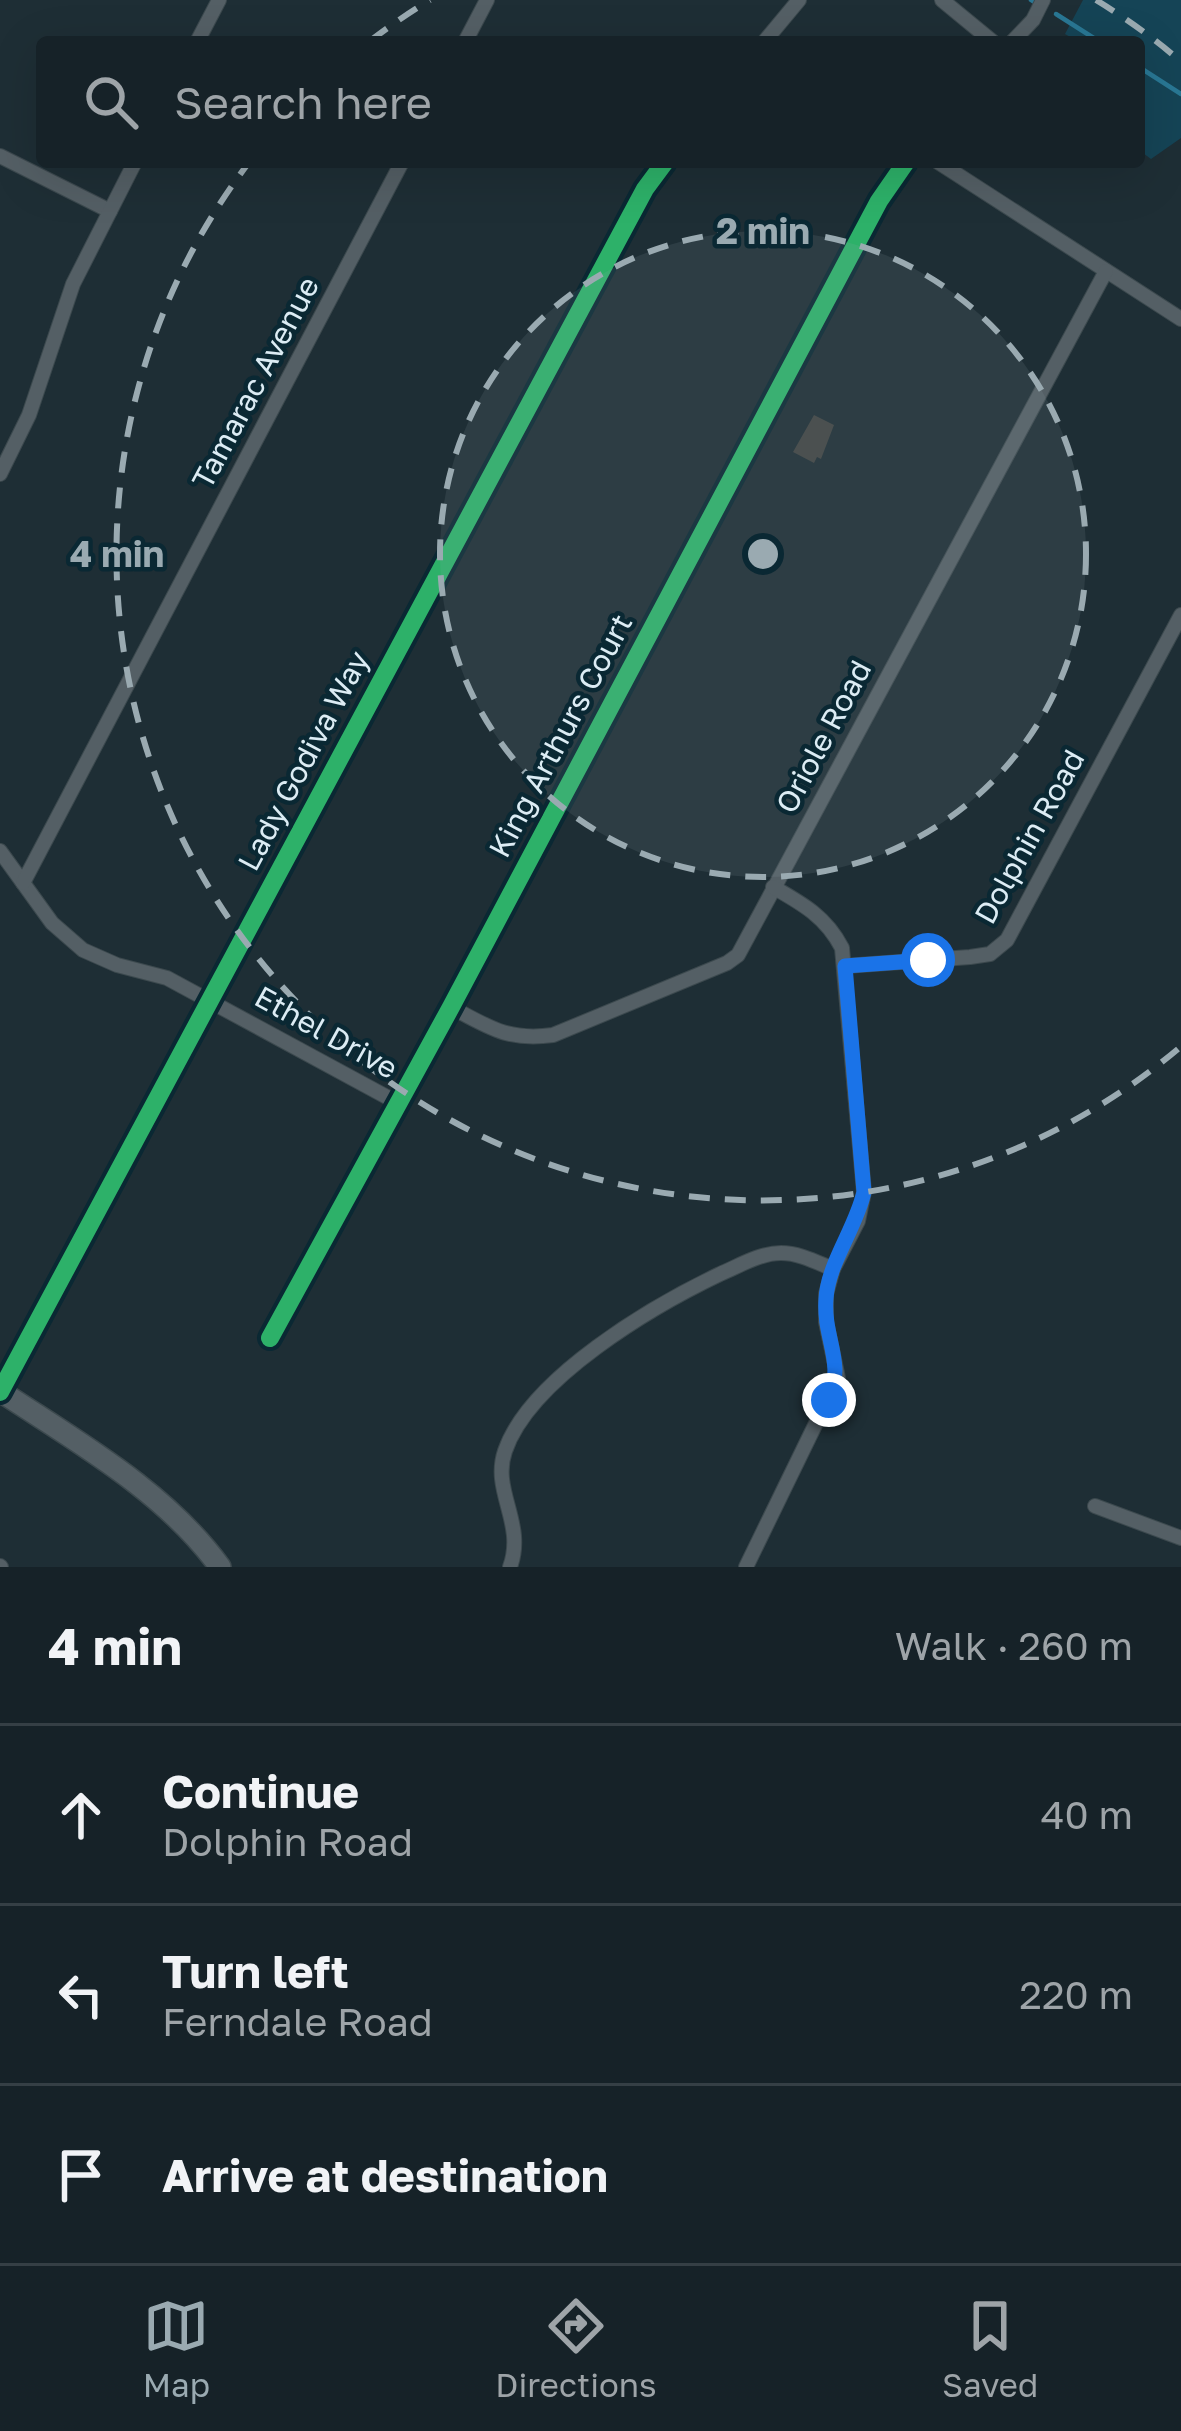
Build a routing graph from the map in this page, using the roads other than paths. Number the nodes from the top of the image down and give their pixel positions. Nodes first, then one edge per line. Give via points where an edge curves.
1 (219, 0) edge
2 (487, 0) edge
3 (799, 0) edge
4 (942, 0) edge
5 (1043, 0) edge
6 (200, 36) edge
7 (468, 36) edge
8 (769, 36) edge
9 (986, 36) edge
10 (1018, 36) edge
11 (0, 156) edge
12 (132, 168) edge
13 (399, 168) edge
14 (661, 168) edge
15 (902, 168) edge
16 (947, 168) edge
17 (110, 212) junction
18 (1106, 271) junction
19 (1181, 319) edge
20 (0, 474) edge
21 (1181, 615) edge
22 (0, 851) edge
23 (23, 883) junction
24 (773, 887) junction
25 (845, 966) junction
26 (209, 1000) junction
27 (451, 1007) junction
28 (398, 1103) junction
29 (833, 1269) junction
30 (270, 1338) dead end
31 (0, 1392) edge
32 (1095, 1506) dead end
33 (1181, 1538) edge
34 (220, 1567) edge
35 (510, 1567) edge
36 (746, 1567) edge

1 - 6 street
2 - 7 street
3 - 8 street
4 - 9 street
5 - 10 street
11 - 17 street
12 - 17 street
13 - 23 street, Tamarac Avenue
14 - 26 street, Lady Godiva Way
15 - 27 street, King Arthurs Court
16 - 18 street
17 - 20 street via 73,284
18 - 19 street
18 - 24 street, Oriole Road
21 - 25 street, Dolphin Road via 1006,940 990,954
22 - 23 street, Ethel Drive
23 - 26 street, Ethel Drive via 82,950
24 - 25 street via 832,928
24 - 27 street, Oriole Road via 728,963 554,1035 524,1039
25 - 29 street via 864,1192
26 - 28 street, Ethel Drive
26 - 31 street, Lady Godiva Way
27 - 28 street, King Arthurs Court
28 - 30 street, King Arthurs Court
29 - 35 street via 779,1253 751,1260 636,1318 589,1352 547,1392 503,1455 501,1481 516,1530
29 - 36 street via 826,1322 838,1378
31 - 34 street via 146,1492
32 - 33 street

